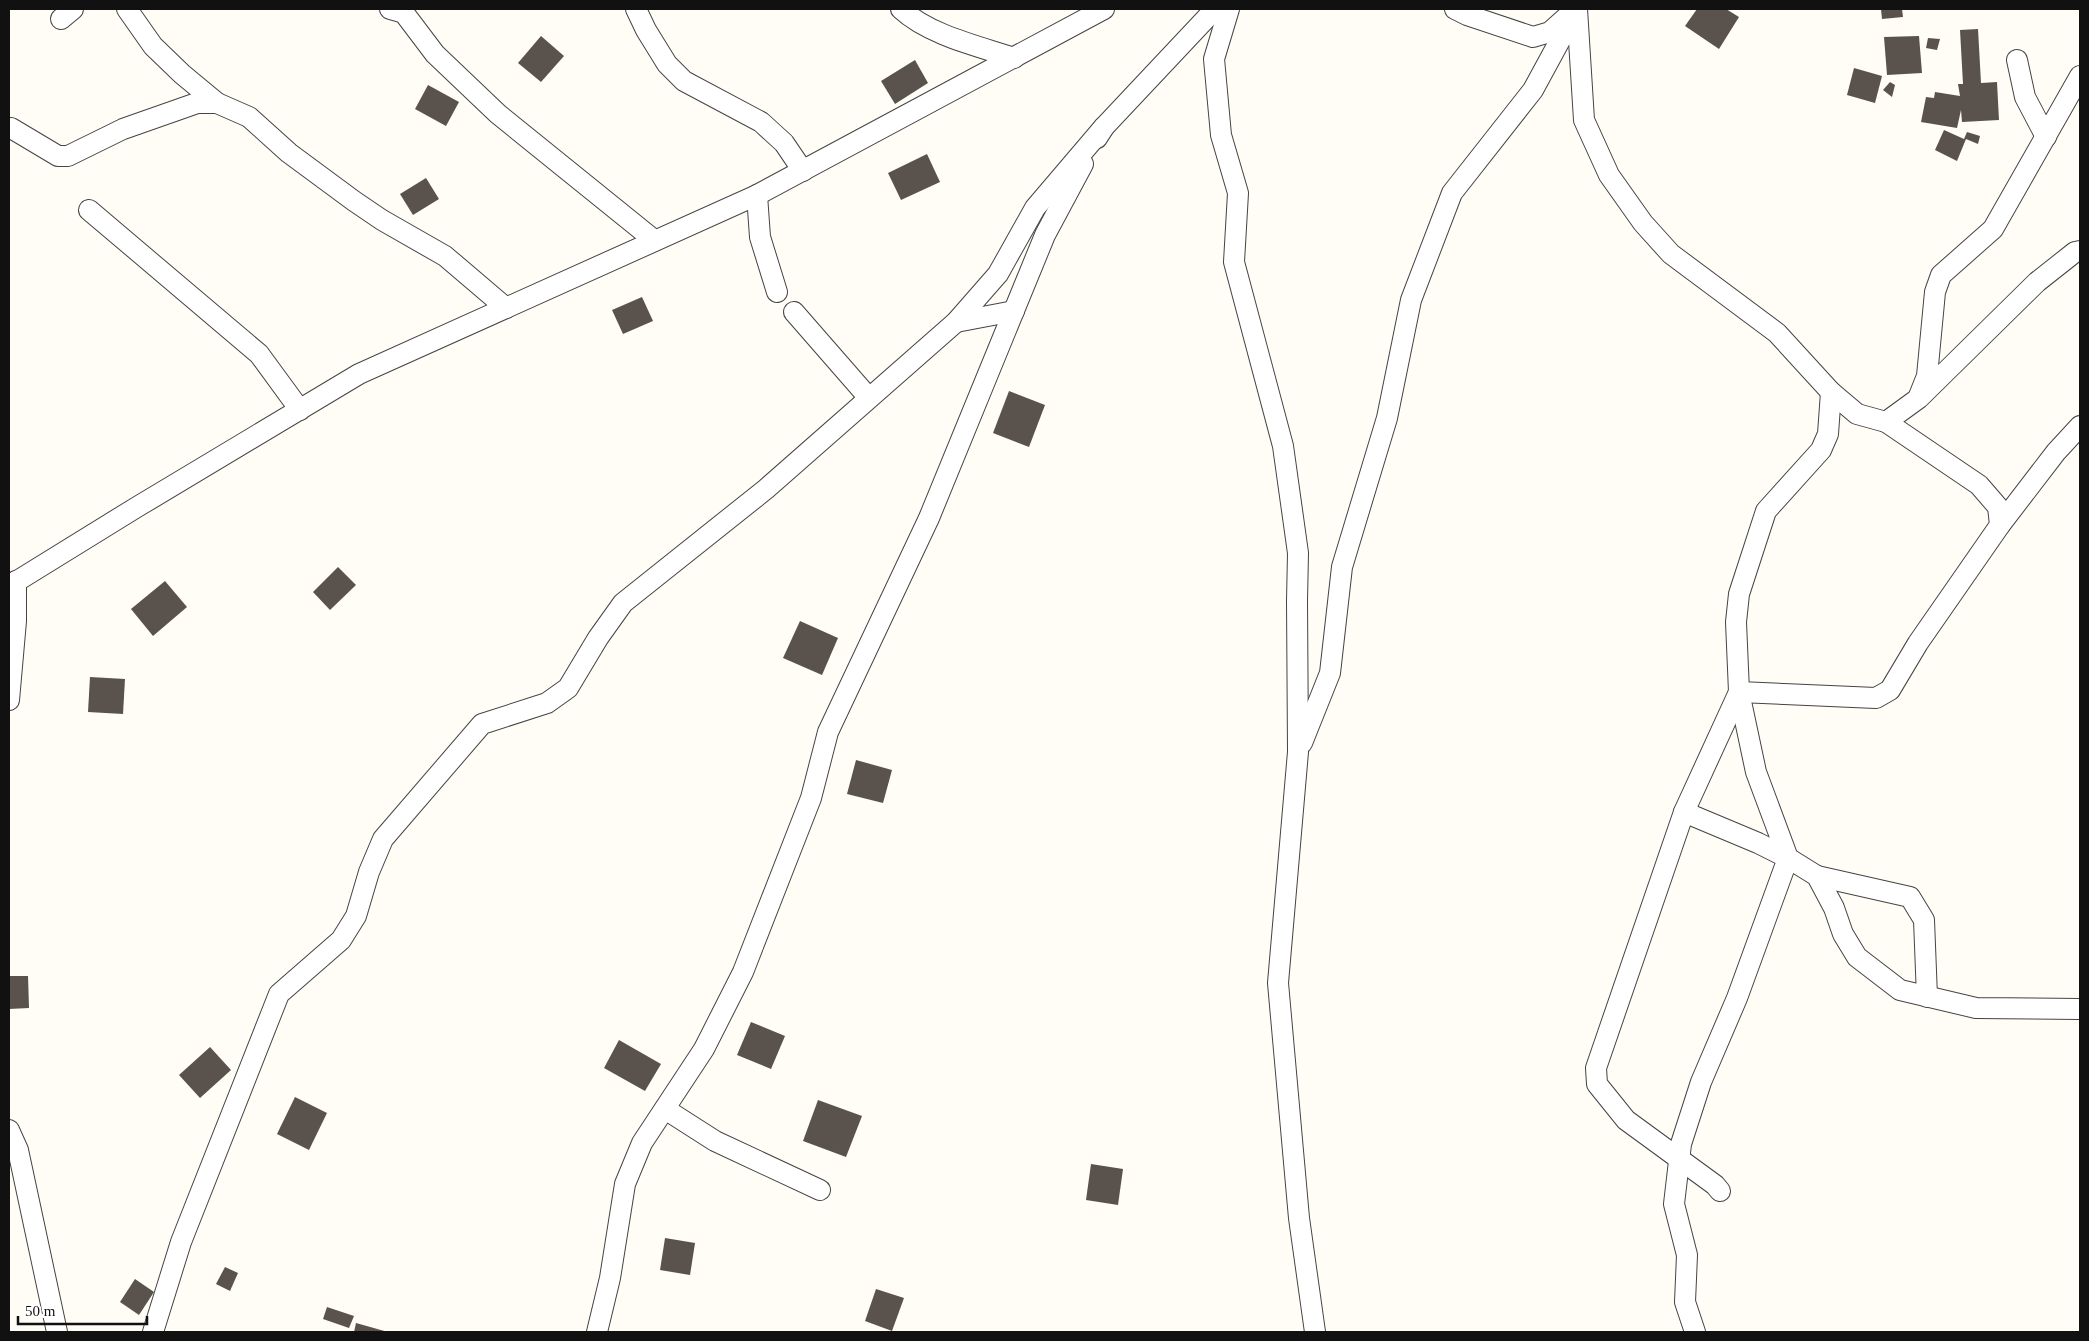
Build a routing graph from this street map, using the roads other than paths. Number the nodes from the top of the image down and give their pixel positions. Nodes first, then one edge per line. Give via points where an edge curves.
1 (127, 9) edge
2 (390, 9) edge
3 (636, 9) edge
4 (901, 9) edge
5 (1104, 9) edge
6 (1215, 9) edge
7 (1229, 9) edge
8 (1455, 9) edge
9 (1577, 9) edge
10 (1014, 58) junction
11 (2017, 60) dead end
12 (2080, 76) edge
13 (217, 103) junction
14 (1104, 127) junction
15 (11, 128) dead end
16 (2046, 137) junction
17 (803, 171) junction
18 (757, 195) junction
19 (89, 210) dead end
20 (654, 240) junction
21 (2078, 253) edge
22 (777, 292) dead end
23 (506, 308) junction
24 (1014, 311) junction
25 (794, 312) dead end
26 (956, 322) junction
27 (1831, 392) junction
28 (869, 398) junction
29 (1919, 398) junction
30 (300, 410) junction
31 (1886, 422) junction
32 (2080, 426) edge
33 (2000, 525) junction
34 (13, 583) edge
35 (1739, 692) junction
36 (9, 700) edge
37 (1298, 752) junction
38 (1684, 812) junction
39 (1788, 858) junction
40 (1817, 876) junction
41 (1927, 996) junction
42 (2080, 1009) edge
43 (665, 1108) junction
44 (9, 1130) edge
45 (1679, 1161) junction
46 (820, 1190) dead end
47 (1720, 1191) dead end
48 (57, 1332) edge
49 (153, 1332) edge
50 (597, 1332) edge
51 (1315, 1332) edge
52 (1695, 1332) edge

1 - 13 street via 154,46
2 - 20 street via 404,13 435,54 498,114
3 - 17 street via 667,64 684,81 761,122 784,142
4 - 10 street via 952,37
5 - 10 street
6 - 14 street
7 - 37 street via 1214,59 1221,135 1238,193 1234,262 1283,446 1298,553
8 - 9 street via 1534,37 1550,32
9 - 27 street via 1584,120 1609,175 1643,223 1671,254 1777,333
9 - 37 street via 1533,90 1452,193 1411,300 1387,418 1342,567 1330,673
10 - 17 street
11 - 16 street via 2025,97
12 - 16 street
13 - 15 street via 197,104 123,129 68,156 58,156
13 - 23 street via 249,116 289,153 382,220 445,256
14 - 24 street via 1045,234
14 - 26 street via 1035,208 998,274
16 - 29 street via 1993,229 1941,274 1935,292 1927,376
17 - 18 street
18 - 20 street
18 - 22 street via 760,237
19 - 30 street via 259,354
20 - 23 street
21 - 29 street via 2036,282
23 - 30 street via 359,374
24 - 26 street
24 - 43 street via 929,518 828,732 811,798 743,972 704,1049
25 - 28 street
26 - 28 street
27 - 31 street via 1857,414
27 - 35 street via 1828,434 1821,450 1766,511 1739,594 1736,622
28 - 49 street via 766,489 622,603 568,688 547,703 482,724 383,839 356,916 341,940 279,994 181,1242
29 - 31 street
30 - 34 street
31 - 33 street via 1980,485 1998,507
32 - 33 street
33 - 35 street via 1918,643 1890,690 1876,698
34 - 36 street via 16,621
35 - 38 street
35 - 39 street via 1756,772
37 - 51 street via 1278,983 1299,1218
38 - 39 street
38 - 45 street via 1596,1068 1597,1084 1626,1120
39 - 40 street
39 - 45 street via 1737,998 1701,1082 1681,1144
40 - 41 street via 1857,957 1900,990
40 - 41 street via 1910,897 1924,920
41 - 42 street via 1976,1008
43 - 46 street via 715,1141
43 - 50 street via 642,1143 625,1184 610,1278
44 - 48 street via 18,1150
45 - 47 street
45 - 52 street via 1674,1204 1687,1255 1685,1302

